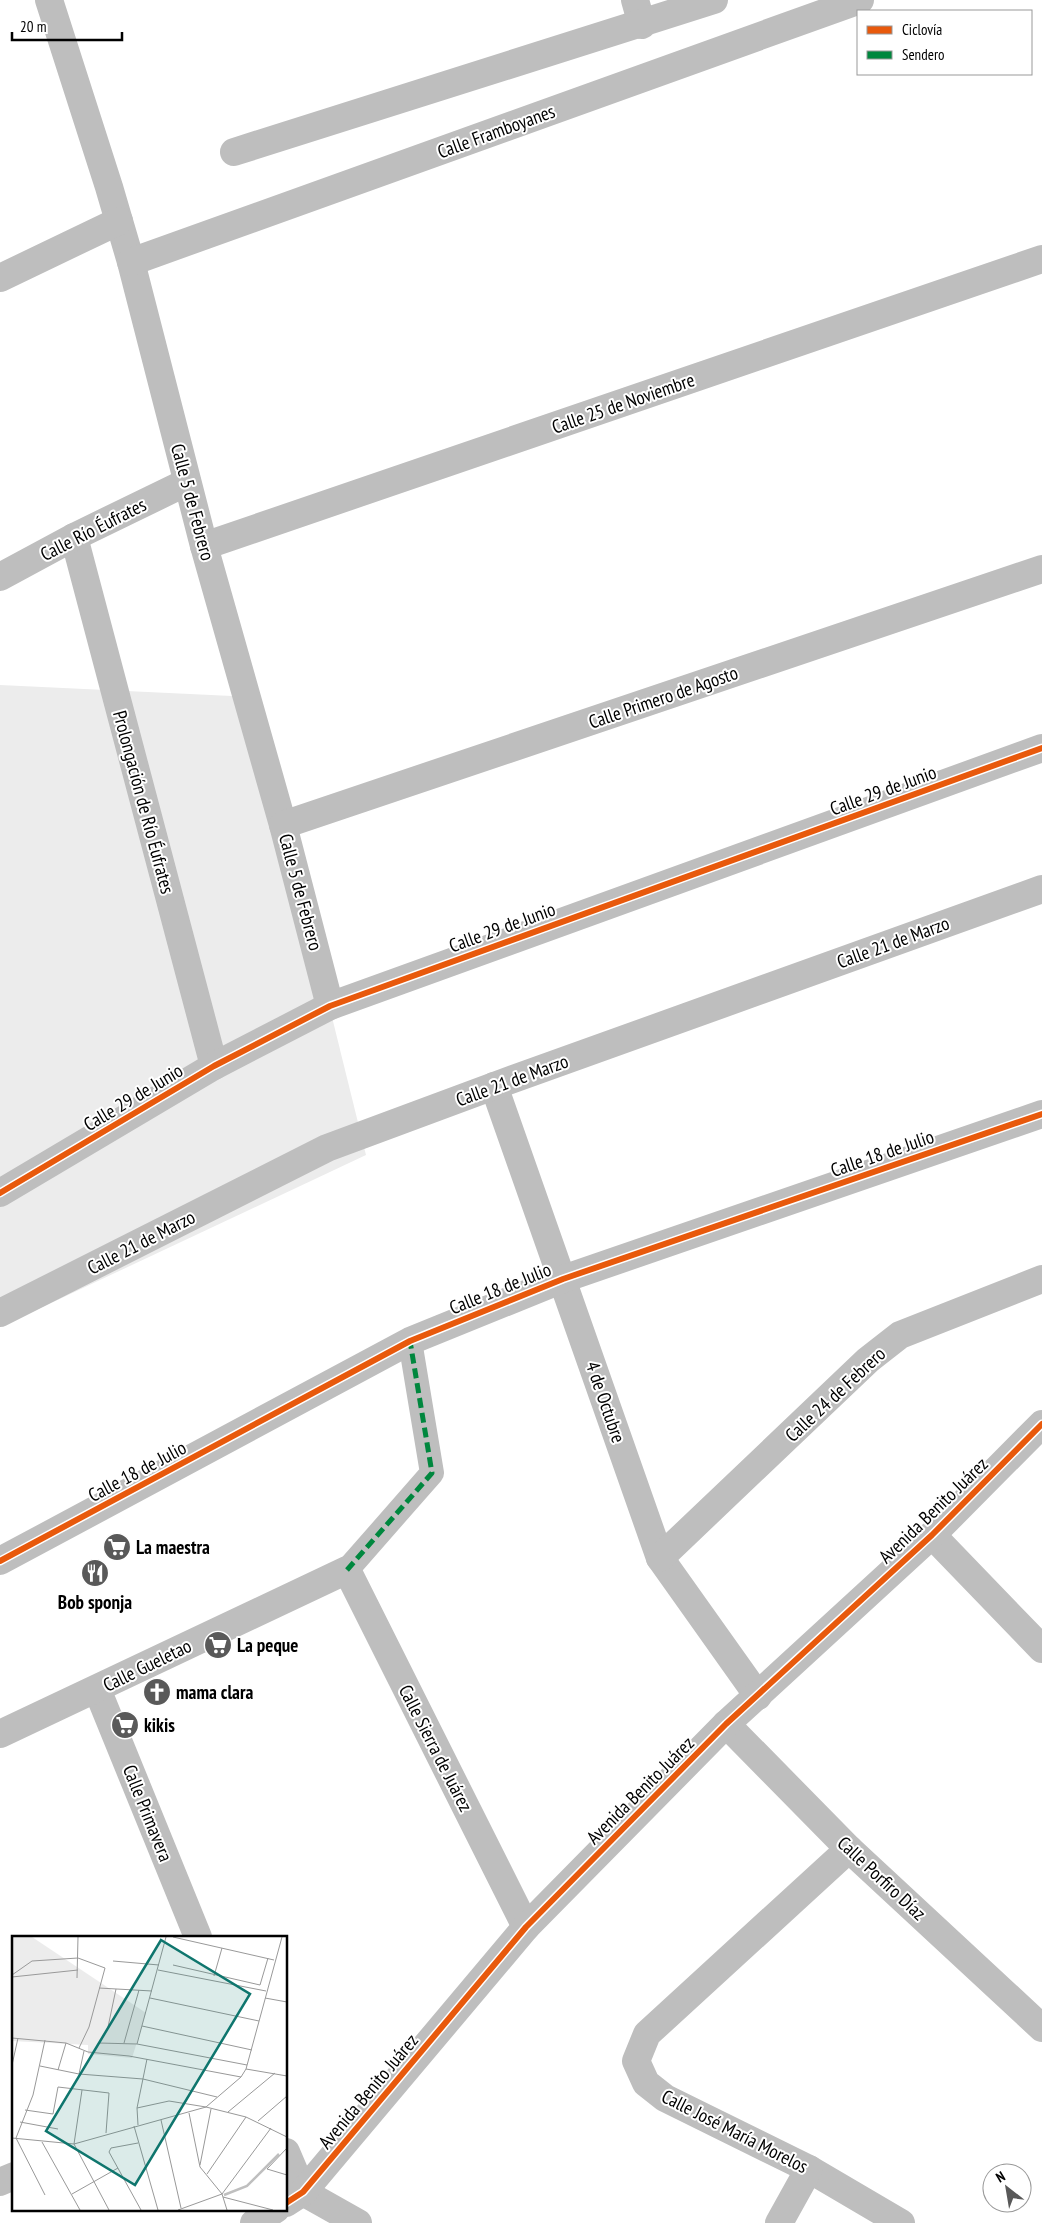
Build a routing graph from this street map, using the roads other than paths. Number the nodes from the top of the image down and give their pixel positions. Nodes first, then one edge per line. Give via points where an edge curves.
1 (49, 0) edge
2 (714, 0) edge
3 (860, 0) edge
4 (638, 12) edge
5 (234, 152) dead end
6 (119, 221) junction
7 (1042, 259) edge
8 (131, 262) junction
9 (0, 278) edge
10 (187, 482) junction
11 (74, 537) junction
12 (204, 546) junction
13 (1042, 569) edge
14 (0, 577) edge
15 (1042, 748) edge
16 (284, 825) junction
17 (1042, 888) edge
18 (330, 1006) junction
19 (214, 1066) junction
20 (494, 1086) junction
21 (1042, 1114) edge
22 (0, 1193) edge
23 (563, 1279) junction
24 (1042, 1279) edge
25 (0, 1313) edge
26 (410, 1341) junction
27 (1042, 1424) edge
28 (932, 1535) junction
29 (660, 1558) junction
30 (0, 1561) edge
31 (347, 1570) junction
32 (1042, 1649) edge
33 (97, 1689) junction
34 (758, 1696) junction
35 (726, 1724) junction
36 (0, 1734) edge
37 (849, 1849) junction
38 (526, 1927) junction
39 (198, 1936) edge
40 (1042, 2028) edge
41 (288, 2163) edge
42 (808, 2169) junction
43 (12, 2177) edge
44 (0, 2182) edge
45 (294, 2197) edge
46 (274, 2210) edge
47 (254, 2223) edge
48 (358, 2223) edge
49 (779, 2223) edge
50 (901, 2223) edge

1 - 6 street, Calle 5 de Febrero
2 - 4 street
3 - 8 street, Calle Framboyanes
4 - 5 street
6 - 8 street, Calle 5 de Febrero
6 - 9 street
7 - 12 street, Calle 25 de Noviembre
8 - 10 street, Calle 5 de Febrero
10 - 11 street, Calle Río Éufrates
10 - 12 street, Calle 5 de Febrero
11 - 14 street, Calle Río Éufrates
11 - 19 street, Prolongación de Río Éufrates
12 - 16 street, Calle 5 de Febrero
13 - 16 street, Calle Primero de Agosto
15 - 18 street, Calle 29 de Junio
16 - 18 street, Calle 5 de Febrero
17 - 20 street, Calle 21 de Marzo
18 - 19 street, Calle 29 de Junio
19 - 22 street, Calle 29 de Junio
20 - 23 street, 4 de Octubre
20 - 25 street, Calle 21 de Marzo via 327,1148
21 - 23 street, Calle 18 de Julio
23 - 26 street, Calle 18 de Julio
23 - 29 street, 4 de Octubre
24 - 29 street, Calle 24 de Febrero via 900,1335 868,1360
26 - 30 street, Calle 18 de Julio
26 - 31 street via 432,1473
27 - 28 street, Avenida Benito Juárez
28 - 32 street
28 - 34 street, Avenida Benito Juárez
29 - 34 street, 4 de Octubre
31 - 33 street, Calle Gueletao
31 - 38 street, Calle Sierra de Juárez
33 - 36 street, Calle Gueletao
33 - 39 street, Calle Primavera
34 - 35 street, Avenida Benito Juárez
35 - 37 street, Calle Porfiro Díaz
35 - 38 street, Avenida Benito Juárez
37 - 40 street, Calle Porfiro Díaz
37 - 42 street, Calle José María Morelos via 647,2034 636,2061 646,2083 666,2098
38 - 45 street, Avenida Benito Juárez
41 - 45 street
42 - 49 street
42 - 50 street, Calle José María Morelos
43 - 44 street
45 - 48 street
46 - 47 street

